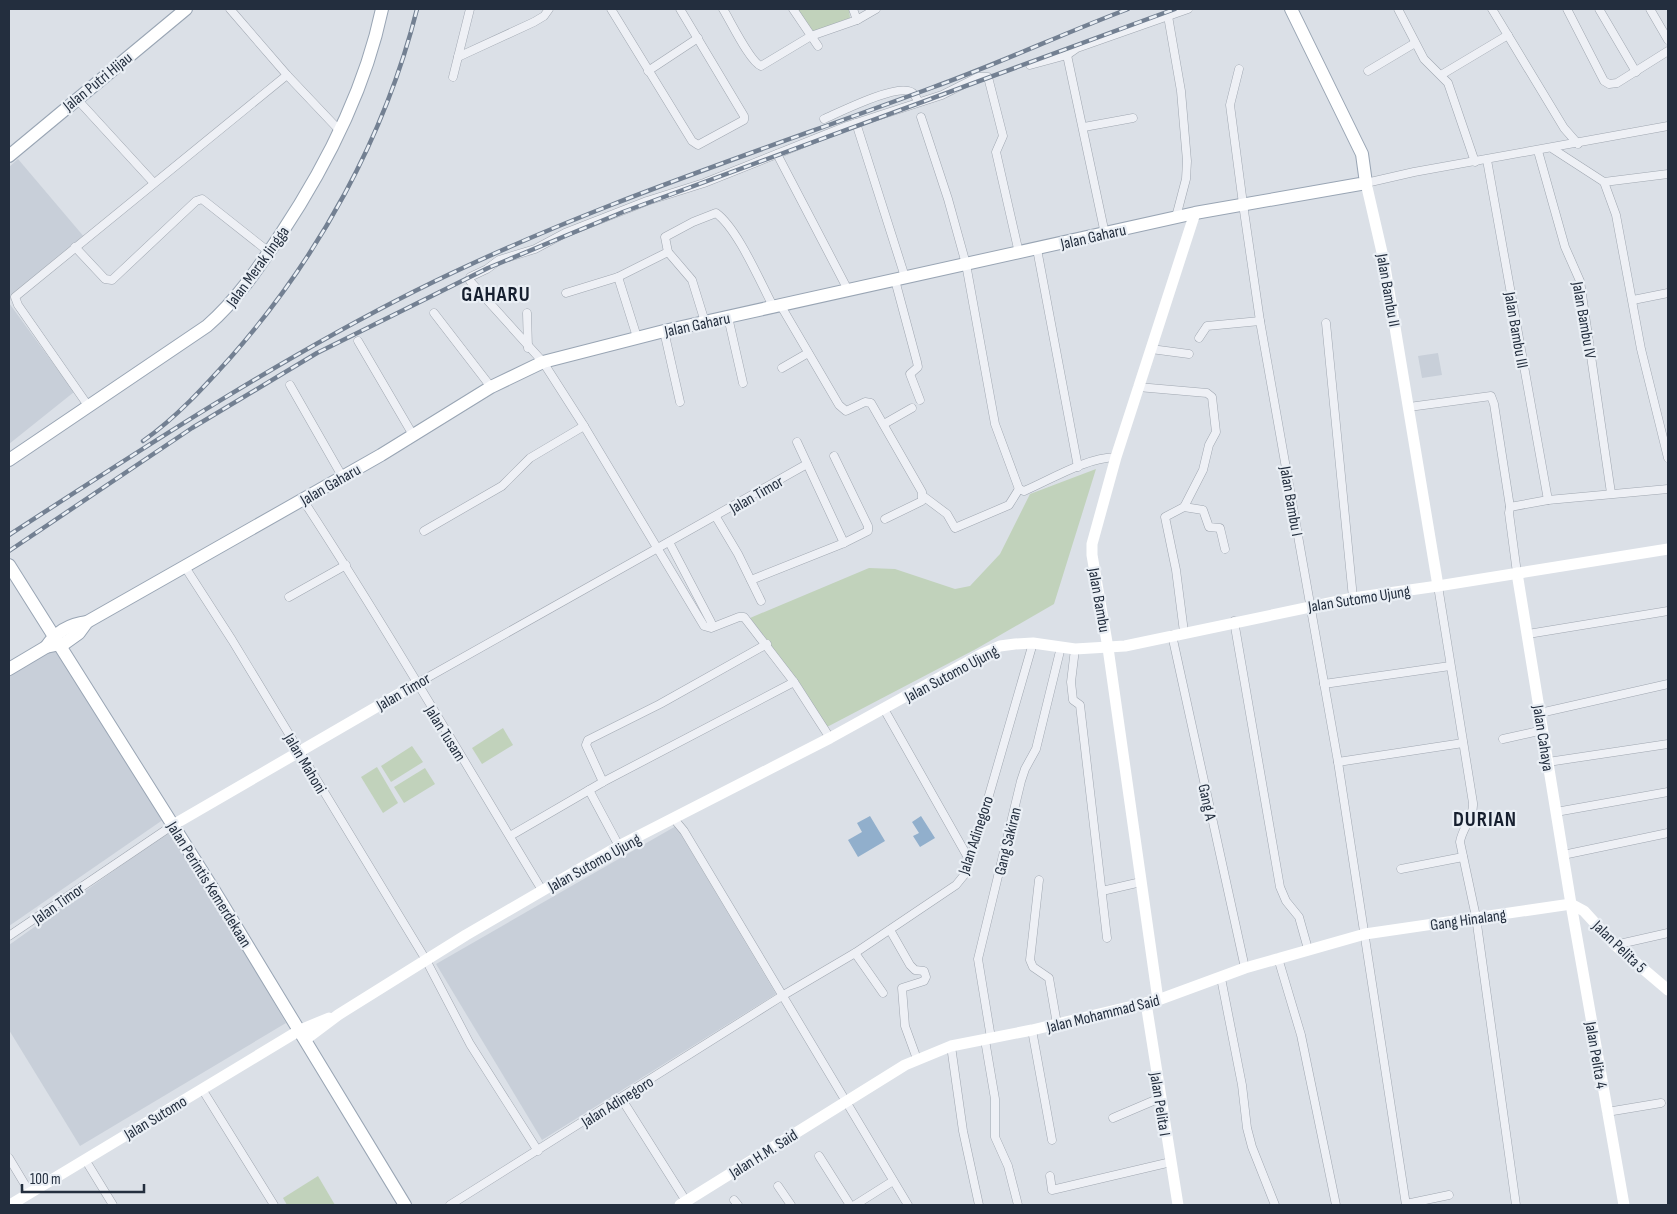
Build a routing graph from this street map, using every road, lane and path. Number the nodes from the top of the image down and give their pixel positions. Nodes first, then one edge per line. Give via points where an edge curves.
1 (186, 9) edge
2 (230, 9) edge
3 (382, 9) edge
4 (470, 9) edge
5 (549, 9) edge
6 (611, 9) edge
7 (680, 9) edge
8 (723, 9) edge
9 (793, 9) edge
10 (853, 9) edge
11 (876, 9) edge
12 (1188, 9) edge
13 (1291, 9) edge
14 (1398, 9) edge
15 (1492, 9) edge
16 (1568, 9) edge
17 (1599, 9) edge
18 (1650, 9) edge
19 (1168, 16) junction
20 (858, 20) junction
21 (1508, 35) junction
22 (811, 36) junction
23 (698, 38) junction
24 (1668, 40) edge
25 (1415, 44) junction
26 (818, 46) dead end
27 (1668, 51) edge
28 (1067, 55) junction
29 (458, 57) junction
30 (1030, 65) dead end
31 (1239, 69) dead end
32 (648, 71) junction
33 (1368, 71) dead end
34 (1636, 72) junction
35 (287, 75) junction
36 (1441, 75) junction
37 (453, 77) dead end
38 (76, 98) junction
39 (918, 102) junction
40 (921, 117) dead end
41 (1133, 118) dead end
42 (824, 119) dead end
43 (856, 123) junction
44 (1668, 126) edge
45 (1084, 127) junction
46 (340, 131) junction
47 (1578, 144) junction
48 (1553, 148) junction
49 (1538, 151) junction
50 (777, 154) junction
51 (9, 156) edge
52 (1487, 160) junction
53 (1475, 162) junction
54 (1668, 174) edge
55 (153, 182) junction
56 (1604, 182) junction
57 (1366, 183) junction
58 (1243, 204) junction
59 (1184, 215) junction
60 (1105, 234) junction
61 (75, 247) junction
62 (1037, 249) junction
63 (269, 252) junction
64 (668, 252) junction
65 (1019, 253) junction
66 (966, 264) junction
67 (618, 277) junction
68 (900, 278) junction
69 (848, 290) junction
70 (566, 293) dead end
71 (1668, 293) edge
72 (1633, 300) junction
73 (777, 307) junction
74 (434, 313) dead end
75 (527, 313) dead end
76 (728, 317) junction
77 (1260, 321) junction
78 (704, 322) junction
79 (1326, 323) dead end
80 (664, 331) junction
81 (637, 337) junction
82 (1199, 338) dead end
83 (358, 341) dead end
84 (528, 348) junction
85 (1150, 349) junction
86 (808, 353) junction
87 (1189, 354) dead end
88 (542, 362) junction
89 (782, 368) dead end
90 (743, 383) dead end
91 (290, 385) dead end
92 (491, 387) junction
93 (1138, 387) junction
94 (920, 400) dead end
95 (680, 402) dead end
96 (89, 407) junction
97 (1409, 407) junction
98 (912, 408) dead end
99 (884, 424) junction
100 (584, 426) junction
101 (413, 435) junction
102 (797, 442) dead end
103 (834, 456) dead end
104 (1114, 457) junction
105 (1668, 458) edge
106 (9, 460) edge
107 (807, 464) junction
108 (1078, 468) junction
109 (342, 476) junction
110 (1019, 489) junction
111 (1668, 489) edge
112 (1611, 493) junction
113 (923, 496) junction
114 (303, 500) junction
115 (1548, 500) junction
116 (1184, 507) junction
117 (1510, 510) junction
118 (716, 517) junction
119 (885, 519) dead end
120 (424, 531) dead end
121 (669, 542) junction
122 (844, 543) junction
123 (657, 548) junction
124 (1225, 549) dead end
125 (1668, 549) edge
126 (9, 565) edge
127 (346, 565) junction
128 (185, 567) junction
129 (1517, 573) junction
130 (751, 580) junction
131 (1438, 586) junction
132 (289, 597) dead end
133 (1353, 598) junction
134 (761, 601) dead end
135 (1310, 606) junction
136 (1668, 612) edge
137 (1234, 621) junction
138 (711, 622) dead end
139 (1184, 632) junction
140 (1528, 634) junction
141 (1172, 635) junction
142 (57, 640) junction
143 (1032, 643) junction
144 (767, 644) junction
145 (1061, 647) junction
146 (1076, 648) junction
147 (1108, 648) junction
148 (11, 664) edge
149 (1450, 666) junction
150 (794, 682) junction
151 (416, 684) junction
152 (1324, 684) junction
153 (1668, 684) edge
154 (884, 709) junction
155 (1540, 713) junction
156 (1543, 730) junction
157 (830, 738) junction
158 (1503, 739) dead end
159 (1463, 743) junction
160 (1668, 744) edge
161 (298, 751) junction
162 (1338, 762) junction
163 (1548, 762) junction
164 (603, 782) junction
165 (589, 790) junction
166 (1668, 792) edge
167 (1556, 812) junction
168 (674, 819) junction
169 (178, 822) junction
170 (1668, 833) edge
171 (510, 836) junction
172 (619, 846) junction
173 (1564, 855) junction
174 (1463, 857) junction
175 (970, 861) junction
176 (1401, 868) dead end
177 (1039, 880) dead end
178 (1141, 882) junction
179 (542, 890) junction
180 (1102, 891) junction
181 (1570, 904) junction
182 (1476, 917) junction
183 (890, 930) junction
184 (1668, 933) edge
185 (1365, 934) junction
186 (9, 936) edge
187 (1108, 938) dead end
188 (1615, 945) junction
189 (1308, 949) junction
190 (855, 953) junction
191 (1278, 958) junction
192 (426, 960) junction
193 (1245, 968) junction
194 (1221, 978) junction
195 (1668, 990) edge
196 (883, 992) dead end
197 (782, 996) junction
198 (1158, 1000) junction
199 (1146, 1003) junction
200 (1057, 1024) junction
201 (1032, 1030) junction
202 (303, 1034) junction
203 (988, 1039) junction
204 (951, 1046) junction
205 (917, 1059) junction
206 (202, 1089) junction
207 (621, 1098) junction
208 (1160, 1098) junction
209 (847, 1102) junction
210 (1661, 1103) dead end
211 (1607, 1112) junction
212 (1113, 1118) dead end
213 (1052, 1140) dead end
214 (538, 1151) junction
215 (819, 1156) dead end
216 (9, 1158) edge
217 (86, 1161) junction
218 (1171, 1162) junction
219 (1050, 1176) dead end
220 (893, 1181) junction
221 (778, 1186) dead end
222 (30, 1193) junction
223 (1449, 1196) dead end
224 (683, 1203) edge
225 (10, 1205) edge
226 (113, 1205) edge
227 (274, 1205) edge
228 (405, 1205) edge
229 (450, 1205) edge
230 (791, 1205) edge
231 (850, 1205) edge
232 (855, 1205) edge
233 (908, 1205) edge
234 (979, 1205) edge
235 (1018, 1205) edge
236 (1178, 1205) edge
237 (1276, 1205) edge
238 (1336, 1205) edge
239 (1406, 1205) edge
240 (1516, 1205) edge
241 (1624, 1205) edge

1 - 38 main road, Jalan Putri Hijau
2 - 35 street
3 - 46 main road, Jalan Merak Jingga via 365,68
4 - 29 street
5 - 29 street via 534,22
6 - 32 street
7 - 23 street
8 - 22 street via 758,65 766,64
9 - 22 street
10 - 20 street
11 - 20 street
12 - 19 street
13 - 57 main road, Jalan Bambu II via 1362,154
14 - 25 street
15 - 21 street
16 - 34 street via 1606,83 1617,83
17 - 34 street
18 - 24 street
19 - 28 street via 1077,48
19 - 59 street via 1181,92 1187,161
20 - 22 street
21 - 36 street
21 - 47 street via 1564,128
22 - 26 street
23 - 32 street
23 - 32 street via 744,120 696,145
25 - 33 street
25 - 36 street via 1428,65
27 - 34 street
28 - 30 street
28 - 45 street
29 - 37 street
31 - 58 street, Jalan Bambu I via 1230,105
35 - 46 street
35 - 55 street
36 - 53 street via 1448,83
38 - 51 main road, Jalan Putri Hijau
38 - 55 street
39 - 42 street via 915,94 907,90 879,96
39 - 43 street
39 - 65 street via 942,95 978,77 988,76 1003,136 996,152
40 - 66 street
41 - 45 street
43 - 50 street
43 - 68 street
44 - 47 street
45 - 60 street
46 - 63 main road, Jalan Merak Jingga via 312,187
47 - 48 street
48 - 49 street
48 - 56 street
49 - 52 street
49 - 112 street, Jalan Bambu IV via 1566,247 1580,281
50 - 69 street
50 - 84 street via 565,233 535,249 499,260 470,277 470,281
52 - 53 street
52 - 115 street, Jalan Bambu III
53 - 57 street
54 - 56 street
55 - 61 street
56 - 72 street via 1616,215
57 - 58 main road, Jalan Gaharu
57 - 97 street, Jalan Bambu II via 1384,261
58 - 59 main road, Jalan Gaharu
58 - 77 street, Jalan Bambu I
59 - 60 main road, Jalan Gaharu
59 - 85 street, Jalan Bambu
60 - 62 main road, Jalan Gaharu
61 - 63 street via 104,279 112,280 196,201 202,199
61 - 96 street via 18,293 15,300
62 - 65 main road, Jalan Gaharu
62 - 108 street
63 - 96 main road, Jalan Merak Jingga via 221,314
64 - 67 street
64 - 73 street via 667,235 716,213 740,245
64 - 78 street via 692,280
65 - 66 main road, Jalan Gaharu
66 - 68 main road, Jalan Gaharu
66 - 110 street via 995,424
67 - 70 street
67 - 81 street
68 - 69 main road, Jalan Gaharu
68 - 94 street via 918,367 910,374
69 - 73 main road, Jalan Gaharu
71 - 72 street
72 - 105 street
73 - 76 main road, Jalan Gaharu
73 - 86 street
74 - 92 street
75 - 84 street
76 - 78 main road, Jalan Gaharu
76 - 90 street
77 - 82 street via 1207,326
77 - 135 street, Jalan Bambu I
78 - 80 main road, Jalan Gaharu
79 - 133 street
80 - 81 main road, Jalan Gaharu
80 - 95 street
81 - 88 main road, Jalan Gaharu
83 - 101 street
84 - 88 street
85 - 87 street
85 - 93 street, Jalan Bambu
86 - 89 street
86 - 99 street via 842,409 848,410 868,402
88 - 92 main road, Jalan Gaharu
88 - 100 street
91 - 109 street
92 - 101 main road, Jalan Gaharu
93 - 104 street, Jalan Bambu
93 - 116 street via 1212,396 1216,436 1208,445 1203,470
96 - 106 main road, Jalan Merak Jingga
97 - 117 street via 1491,396
97 - 131 street, Jalan Bambu II
98 - 99 street
99 - 113 street
100 - 120 street via 530,458 502,486
100 - 123 street
101 - 109 main road, Jalan Gaharu
102 - 107 street
103 - 122 street via 869,529
104 - 108 street
104 - 147 street, Jalan Bambu via 1093,536 1092,554
107 - 118 street, Jalan Timor
107 - 122 street
108 - 110 street via 1024,491
109 - 114 main road, Jalan Gaharu
110 - 113 street via 1009,505 954,528 947,514
111 - 112 street
112 - 115 street
113 - 119 street via 922,501
114 - 127 street, Jalan Tusam
114 - 128 main road, Jalan Gaharu
115 - 117 street
116 - 124 street via 1203,510 1209,527 1220,528
116 - 139 street via 1165,517
117 - 129 street
118 - 121 street, Jalan Timor
118 - 130 street
121 - 123 street, Jalan Timor
121 - 138 street
122 - 130 street
123 - 144 street via 704,626 711,628 742,616
123 - 151 street, Jalan Timor
125 - 129 street, Jalan Sutomo Ujung
126 - 142 main road, Jalan Perintis Kemerdekaan
127 - 132 street
127 - 151 street, Jalan Tusam
128 - 142 main road, Jalan Gaharu via 87,622 75,623
128 - 161 street, Jalan Mahoni
129 - 131 street, Jalan Sutomo Ujung
129 - 140 street, Jalan Cahaya
130 - 134 street
131 - 133 street, Jalan Sutomo Ujung
131 - 149 street
133 - 135 street, Jalan Sutomo Ujung
135 - 137 street, Jalan Sutomo Ujung
135 - 152 street, Jalan Bambu I
136 - 140 street
137 - 139 street, Jalan Sutomo Ujung
137 - 189 street via 1280,887 1299,917
139 - 141 street, Jalan Sutomo Ujung
140 - 155 street, Jalan Cahaya
141 - 147 street, Jalan Sutomo Ujung
141 - 193 street, Gang A
142 - 148 main road, Jalan Gaharu
142 - 169 main road, Jalan Perintis Kemerdekaan
143 - 145 street, Jalan Sutomo Ujung
143 - 154 street, Jalan Sutomo Ujung via 1000,646 982,654
143 - 175 street, Jalan Adinegoro
144 - 150 street
144 - 164 street via 588,740 586,745
145 - 146 street, Jalan Sutomo Ujung
145 - 203 street, Gang Sakiran via 1036,749 1025,769 978,959
146 - 147 street, Jalan Sutomo Ujung
146 - 180 street via 1071,691 1073,700 1080,705
147 - 178 street, Jalan Bambu
149 - 152 street
149 - 159 street
150 - 157 street
150 - 164 street
151 - 161 street, Jalan Timor
151 - 171 street, Jalan Tusam
152 - 162 street, Jalan Bambu I
153 - 155 street
154 - 157 street, Jalan Sutomo Ujung
154 - 175 street
155 - 156 street, Jalan Cahaya
156 - 158 street
156 - 163 street, Jalan Cahaya
157 - 168 street, Jalan Sutomo Ujung
159 - 162 street
159 - 174 street via 1473,808 1460,839
160 - 163 street
161 - 169 street, Jalan Timor
161 - 192 street, Jalan Mahoni
162 - 185 street, Jalan Bambu I
163 - 167 street, Jalan Cahaya
164 - 165 street
165 - 171 street
165 - 172 street
166 - 167 street
167 - 173 street, Jalan Cahaya
168 - 172 street, Jalan Sutomo Ujung
168 - 197 street
169 - 186 street, Jalan Timor
169 - 202 main road, Jalan Perintis Kemerdekaan
170 - 173 street
171 - 179 street, Jalan Tusam
172 - 179 street, Jalan Sutomo Ujung
173 - 181 street, Jalan Cahaya
174 - 176 street
174 - 182 street
175 - 183 street, Jalan Adinegoro via 956,885
177 - 200 street via 1030,960 1033,967 1049,978
178 - 180 street
178 - 198 street, Jalan Bambu
179 - 192 street, Jalan Sutomo Ujung
180 - 187 street
181 - 182 street, Gang Hinalang
181 - 188 street, Jalan Pelita 5 via 1584,911
181 - 211 street, Jalan Pelita 4
182 - 185 street, Gang Hinalang
182 - 240 street
183 - 190 street, Jalan Adinegoro
183 - 205 street via 910,965 914,970 924,971 926,977 924,981 902,990 905,1026
184 - 188 street
185 - 189 street, Jalan Mohammad Said
185 - 239 street, Jalan Bambu I
188 - 195 street, Jalan Pelita 5
189 - 191 street, Jalan Mohammad Said
190 - 196 street
190 - 197 street, Jalan Adinegoro
191 - 193 street, Jalan Mohammad Said
191 - 238 street via 1301,1036
192 - 202 street, Jalan Sutomo Ujung
192 - 214 street, Jalan Mahoni via 470,1044
193 - 194 street, Jalan Mohammad Said
194 - 198 street, Jalan Mohammad Said
194 - 237 street via 1247,1128
197 - 207 street, Jalan Adinegoro
197 - 209 street
198 - 199 street, Jalan Mohammad Said
199 - 200 street, Jalan Mohammad Said
199 - 208 street, Jalan Pelita I
200 - 201 street, Jalan Mohammad Said
201 - 203 street, Jalan Mohammad Said
201 - 213 street
202 - 206 street, Jalan Sutomo
202 - 228 main road, Jalan Perintis Kemerdekaan
203 - 204 street, Jalan Mohammad Said
203 - 235 street, Gang Sakiran via 995,1099 995,1137 1008,1166
204 - 205 street, Jalan Mohammad Said
204 - 234 street via 962,1131
205 - 209 street, Jalan Mohammad Said
206 - 217 street, Jalan Sutomo
206 - 227 street
207 - 214 street, Jalan Adinegoro
207 - 224 street
208 - 212 street
208 - 218 street, Jalan Pelita I
209 - 220 street
209 - 224 street, Jalan H.M. Said
210 - 211 street
211 - 241 street, Jalan Pelita 4
214 - 229 street, Jalan Adinegoro
215 - 231 street
216 - 222 street
217 - 222 street, Jalan Sutomo
217 - 226 street
218 - 219 street via 1052,1190
218 - 236 street, Jalan Pelita I
220 - 232 street
220 - 233 street
221 - 230 street
222 - 225 street, Jalan Sutomo
223 - 239 street

